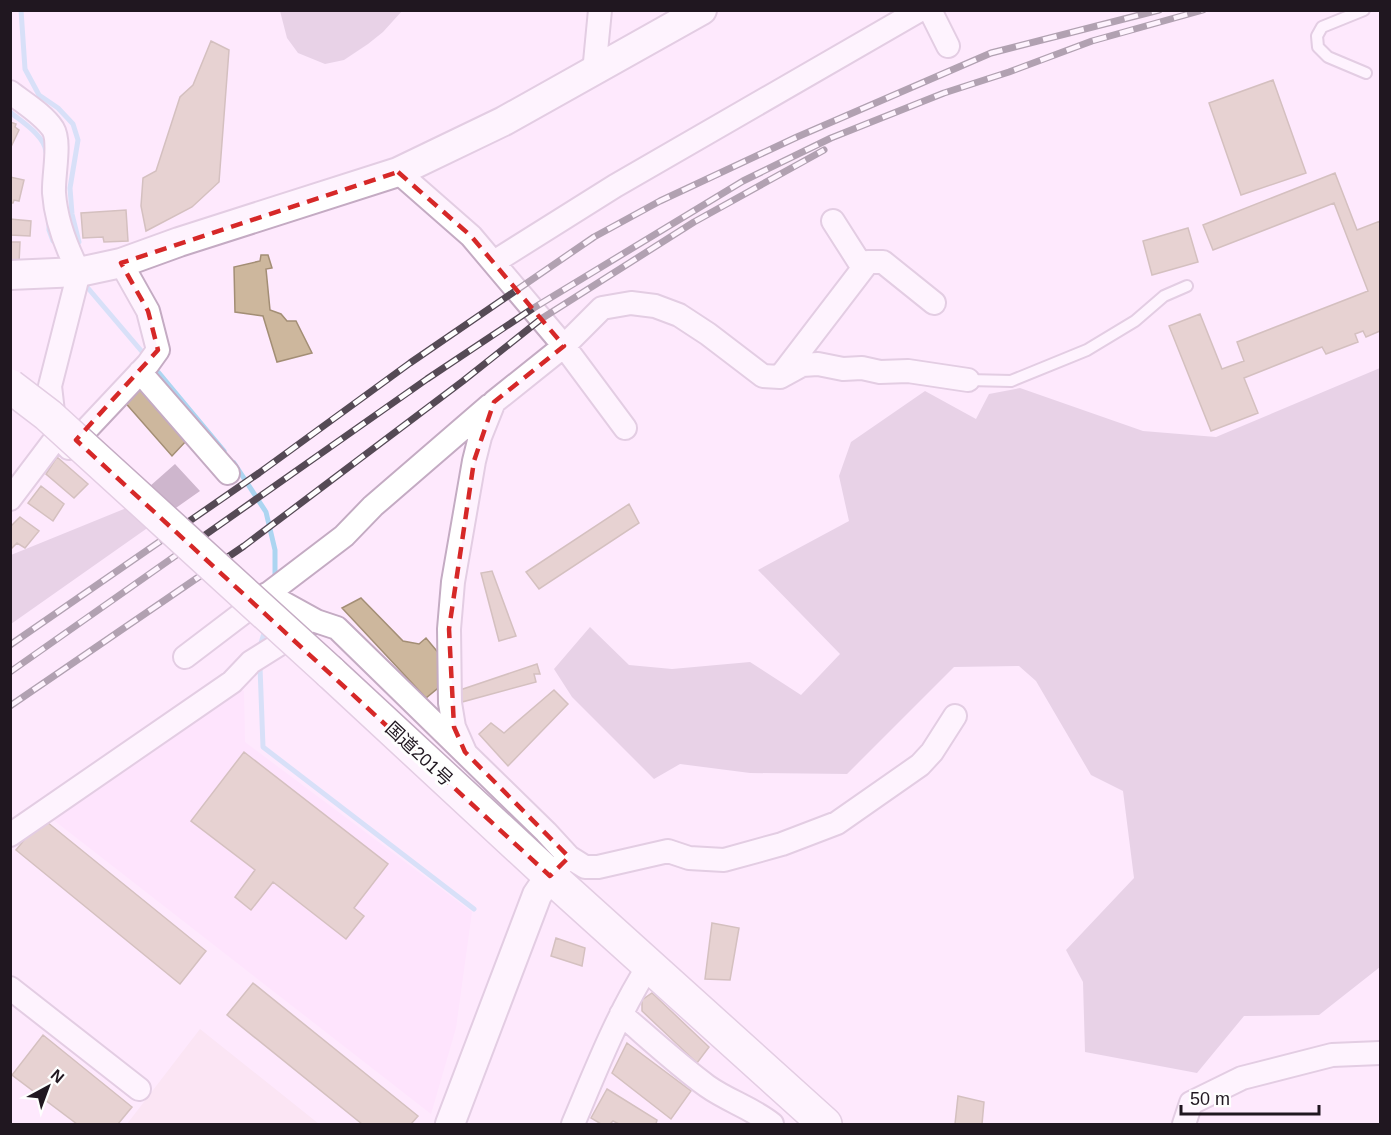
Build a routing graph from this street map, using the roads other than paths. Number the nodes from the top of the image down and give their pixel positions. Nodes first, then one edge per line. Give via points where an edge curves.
1 (600, 10) edge
2 (702, 10) edge
3 (921, 10) edge
4 (930, 10) edge
5 (1364, 10) edge
6 (948, 46) dead end
7 (597, 70) junction
8 (1366, 73) dead end
9 (10, 92) edge
10 (398, 172) junction
11 (833, 221) dead end
12 (494, 262) junction
13 (122, 263) junction
14 (863, 268) junction
15 (79, 272) junction
16 (10, 275) edge
17 (1187, 286) dead end
18 (934, 303) dead end
19 (564, 346) junction
20 (140, 372) junction
21 (780, 377) junction
22 (968, 380) joint
23 (10, 386) edge
24 (494, 402) junction
25 (625, 429) dead end
26 (56, 438) junction
27 (228, 473) dead end
28 (10, 499) edge
29 (267, 594) junction
30 (316, 621) junction
31 (185, 657) dead end
32 (955, 716) dead end
33 (465, 752) junction
34 (10, 835) edge
35 (560, 866) junction
36 (649, 965) junction
37 (10, 988) edge
38 (621, 1014) junction
39 (1380, 1053) edge
40 (139, 1089) dead end
41 (450, 1125) edge
42 (573, 1125) edge
43 (772, 1125) edge
44 (825, 1125) edge
45 (1184, 1125) edge

1 - 7 street
2 - 7 street
3 - 12 street via 615,186
4 - 6 street
5 - 8 lane via 1322,27 1317,36 1318,47 1328,57
7 - 10 street
9 - 15 street via 53,130 57,147 57,217
10 - 12 street via 471,236
10 - 13 street
11 - 14 street
12 - 19 street
13 - 15 street
13 - 20 street via 148,311 158,350
14 - 18 street via 868,262 883,262
14 - 21 street
15 - 16 street
15 - 26 street via 50,386
17 - 22 lane via 1164,296 1135,321 1088,350 1011,381
19 - 21 street via 602,308 632,303 656,306 679,315 763,375
19 - 24 street
19 - 25 street
20 - 26 street via 69,448
20 - 27 street
21 - 22 street via 802,365 818,364
23 - 35 highway, 国道201号, bridge via 48,415 330,672
24 - 29 street via 373,506 344,536
24 - 33 street via 474,461 449,629 450,704 454,727
26 - 28 street
29 - 30 street
29 - 31 street
30 - 33 street via 337,628
30 - 34 street via 251,662 232,682
32 - 35 street via 920,765 837,823 782,844 724,860 689,858 668,851 598,867
33 - 35 street
35 - 36 highway, 国道201号
35 - 41 street via 537,895
36 - 38 street
36 - 44 highway, 国道201号
37 - 40 street
38 - 42 street
38 - 43 street via 708,1087
39 - 45 street via 1332,1055 1242,1078 1191,1103

